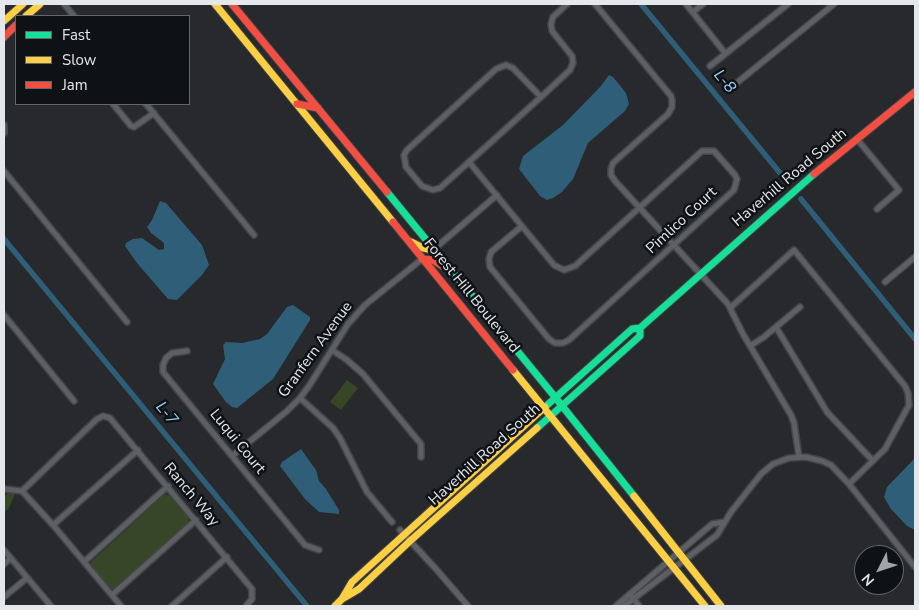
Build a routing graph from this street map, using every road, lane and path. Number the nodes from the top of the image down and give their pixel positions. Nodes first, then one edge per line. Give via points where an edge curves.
1 (23, 4) edge
2 (40, 4) edge
3 (64, 4) edge
4 (215, 4) edge
5 (232, 4) edge
6 (567, 4) edge
7 (595, 4) edge
8 (686, 4) edge
9 (703, 4) edge
10 (788, 4) edge
11 (834, 4) edge
12 (693, 12) junction
13 (27, 15) edge
14 (73, 15) edge
15 (4, 21) edge
16 (15, 26) edge
17 (233, 26) junction
18 (255, 31) junction
19 (4, 37) edge
20 (726, 53) junction
21 (710, 66) dead end
22 (728, 90) dead end
23 (915, 92) edge
24 (541, 97) junction
25 (297, 104) junction
26 (114, 105) edge
27 (147, 105) edge
28 (318, 108) junction
29 (154, 113) junction
30 (308, 118) junction
31 (330, 123) junction
32 (4, 125) edge
33 (4, 133) edge
34 (857, 139) junction
35 (469, 162) junction
36 (4, 171) edge
37 (497, 195) junction
38 (640, 208) junction
39 (877, 209) dead end
40 (522, 226) junction
41 (254, 235) dead end
42 (403, 235) junction
43 (675, 245) junction
44 (433, 250) junction
45 (915, 257) edge
46 (422, 259) junction
47 (700, 273) junction
48 (453, 274) junction
49 (885, 282) dead end
50 (730, 308) junction
51 (800, 308) dead end
52 (4, 315) edge
53 (127, 322) dead end
54 (776, 327) junction
55 (640, 328) junction
56 (750, 346) junction
57 (332, 350) junction
58 (187, 351) dead end
59 (300, 398) junction
60 (556, 398) junction
61 (74, 401) dead end
62 (562, 406) junction
63 (544, 408) junction
64 (550, 416) junction
65 (138, 450) junction
66 (232, 456) junction
67 (421, 457) dead end
68 (799, 457) junction
69 (873, 461) junction
70 (849, 484) junction
71 (168, 486) junction
72 (4, 489) edge
73 (22, 491) junction
74 (196, 520) junction
75 (392, 522) dead end
76 (724, 522) junction
77 (54, 525) junction
78 (405, 536) junction
79 (4, 550) edge
80 (319, 550) dead end
81 (678, 552) junction
82 (226, 557) junction
83 (11, 558) junction
84 (668, 560) junction
85 (684, 560) junction
86 (84, 562) junction
87 (4, 564) edge
88 (915, 566) edge
89 (674, 568) junction
90 (27, 578) junction
91 (112, 595) junction
92 (632, 596) junction
93 (4, 597) edge
94 (51, 606) edge
95 (121, 606) edge
96 (172, 606) edge
97 (246, 606) edge
98 (335, 606) edge
99 (468, 606) edge
100 (616, 606) edge
101 (624, 606) edge
102 (639, 606) edge
103 (705, 606) edge
104 (721, 606) edge

1 - 15 main road
2 - 13 main road
3 - 14 street
4 - 17 main road, Forest Hill Boulevard
5 - 18 main road, Forest Hill Boulevard
6 - 24 street via 553,17 551,28 572,56 572,67
7 - 38 street via 672,100 670,111 613,163 611,169 614,181
8 - 12 street
9 - 12 street
10 - 20 street
11 - 22 street
12 - 20 street
16 - 19 main road
17 - 18 main road
17 - 25 main road, Forest Hill Boulevard
18 - 28 main road, Forest Hill Boulevard
20 - 21 street
23 - 34 main road, Haverhill Road South
24 - 35 street
24 - 35 street via 513,68 506,65 496,69 404,155 406,167 422,186 433,190 440,188
25 - 28 main road
25 - 30 main road, Forest Hill Boulevard
26 - 29 street via 134,127
27 - 29 street
28 - 31 main road, Forest Hill Boulevard
29 - 41 street
30 - 31 main road
30 - 42 main road, Forest Hill Boulevard
31 - 44 main road, Forest Hill Boulevard
32 - 33 street
34 - 39 street via 899,190
34 - 47 main road, Haverhill Road South
35 - 37 street, Pimlico Court
36 - 53 street
37 - 40 street, Pimlico Court
37 - 44 street
38 - 40 street, Pimlico Court via 568,270 554,266
38 - 43 street
38 - 43 street, Pimlico Court via 702,151 714,151 736,175 736,186
40 - 43 street, Pimlico Court via 491,252 489,263 549,339 559,344 569,340
42 - 44 main road via 416,245
42 - 46 main road, Forest Hill Boulevard
43 - 47 street
44 - 48 main road, Forest Hill Boulevard
45 - 49 street
46 - 48 main road via 433,260
46 - 57 street, Granfern Avenue via 364,304
46 - 63 main road, Forest Hill Boulevard
47 - 50 street
47 - 55 main road, Haverhill Road South
48 - 60 main road, Forest Hill Boulevard
50 - 56 street
50 - 69 street via 794,250 908,393 908,408 885,449
51 - 54 street
52 - 61 street
54 - 56 street
54 - 69 street via 827,412
55 - 60 main road, Haverhill Road South via 632,328
55 - 62 main road, Haverhill Road South via 640,336
56 - 68 street via 793,419
57 - 59 street, Granfern Avenue
57 - 67 street via 363,374 421,444
58 - 66 street, Luqui Court via 172,353 166,358 164,372
59 - 66 street, Granfern Avenue
59 - 75 street via 333,428 367,492
60 - 62 main road, Forest Hill Boulevard
60 - 63 main road, Haverhill Road South
62 - 64 main road, Haverhill Road South
62 - 81 main road, Forest Hill Boulevard
63 - 64 main road, Forest Hill Boulevard
63 - 78 main road, Haverhill Road South
64 - 78 main road, Haverhill Road South
64 - 84 main road, Forest Hill Boulevard
65 - 71 street, Ranch Way
65 - 73 street, Ranch Way via 110,418 104,416 97,419
65 - 77 street
66 - 80 street, Luqui Court via 305,545
68 - 70 street via 814,458 831,465
68 - 76 street via 780,460 767,468
69 - 70 street
70 - 88 street
71 - 74 street, Ranch Way
71 - 86 street
72 - 73 street
73 - 77 street
74 - 82 street, Ranch Way
74 - 91 street
76 - 81 street via 712,524
76 - 85 street via 717,534
77 - 86 street
78 - 98 main road, Haverhill Road South via 352,582
78 - 99 street
79 - 83 street
81 - 84 street
81 - 85 main road, Forest Hill Boulevard
82 - 96 street
82 - 97 street, Ranch Way via 252,589 254,596
83 - 87 street
83 - 90 street
84 - 89 main road, Forest Hill Boulevard
84 - 92 street
85 - 89 street
85 - 104 main road, Forest Hill Boulevard
86 - 91 street
89 - 92 street
89 - 103 main road, Forest Hill Boulevard
90 - 93 street
90 - 94 street
91 - 95 street
92 - 100 street
92 - 101 street
92 - 102 street

